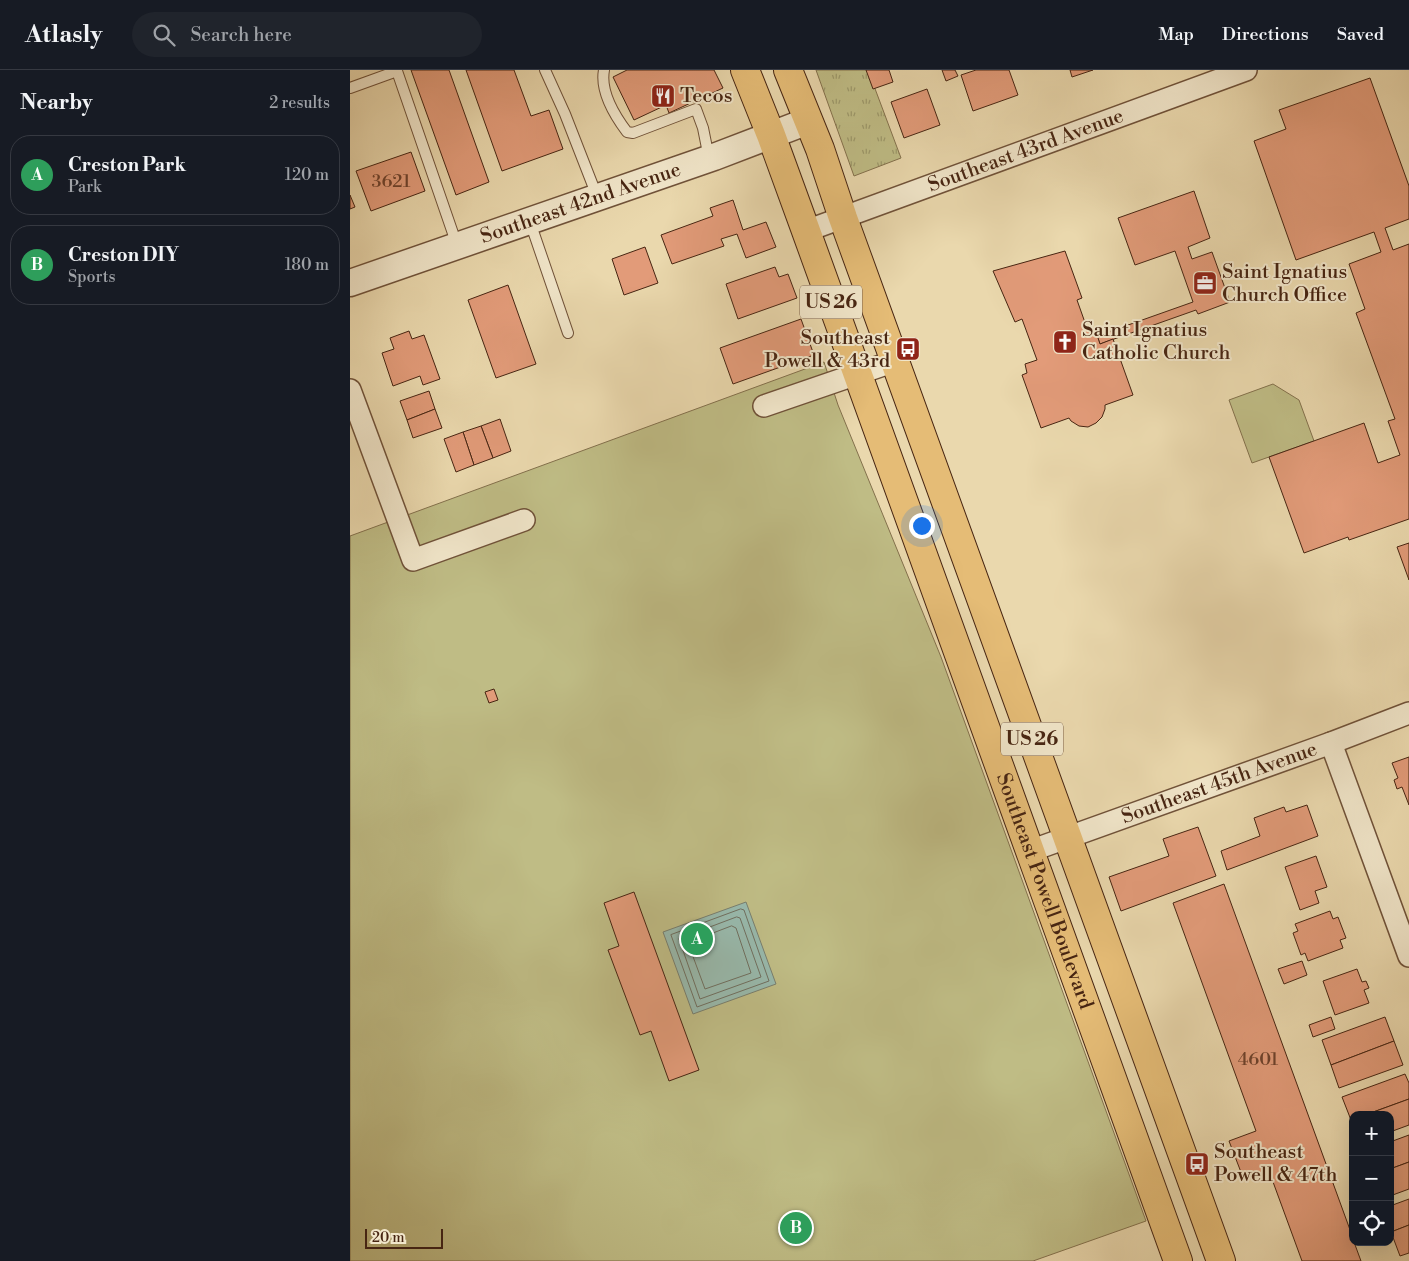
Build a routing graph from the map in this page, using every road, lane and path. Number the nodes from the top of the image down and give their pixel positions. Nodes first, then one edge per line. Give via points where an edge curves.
1 (545, 70) edge
2 (604, 70) edge
3 (745, 70) edge
4 (788, 70) edge
5 (1246, 70) edge
6 (350, 88) edge
7 (808, 121) junction
8 (771, 135) junction
9 (709, 158) junction
10 (597, 197) junction
11 (844, 218) junction
12 (529, 221) junction
13 (806, 231) junction
14 (458, 246) junction
15 (350, 283) edge
16 (568, 333) dead end
17 (895, 361) junction
18 (857, 373) junction
19 (350, 390) edge
20 (764, 406) dead end
21 (524, 520) dead end
22 (1409, 713) edge
23 (1331, 743) junction
24 (1068, 838) junction
25 (1030, 852) junction
26 (1409, 956) edge
27 (1178, 1261) edge
28 (1221, 1261) edge

1 - 10 lane
2 - 9 lane via 602,80 608,98 627,132 633,134 696,109
3 - 8 main road, Southeast Powell Boulevard / US 26
4 - 7 main road, Southeast Powell Boulevard / US 26
5 - 11 street, Southeast 43rd Avenue
6 - 14 lane via 397,71
7 - 8 street, Southeast 42nd Avenue
7 - 11 main road, Southeast Powell Boulevard / US 26
8 - 9 street, Southeast 42nd Avenue
8 - 13 main road, Southeast Powell Boulevard / US 26
9 - 10 street, Southeast 42nd Avenue
10 - 12 street, Southeast 42nd Avenue
11 - 13 street, Southeast 43rd Avenue
11 - 17 main road, Southeast Powell Boulevard / US 26
12 - 14 street, Southeast 42nd Avenue
12 - 16 lane
13 - 18 main road, Southeast Powell Boulevard / US 26
14 - 15 street, Southeast 42nd Avenue
17 - 18 street
17 - 24 main road, Southeast Powell Boulevard / US 26
18 - 20 street
18 - 25 main road, Southeast Powell Boulevard / US 26
19 - 21 street via 413,560
22 - 23 street, Southeast 45th Avenue
23 - 24 street, Southeast 45th Avenue
23 - 26 street
24 - 25 street, Southeast 45th Avenue
24 - 28 main road, Southeast Powell Boulevard / US 26
25 - 27 main road, Southeast Powell Boulevard / US 26

